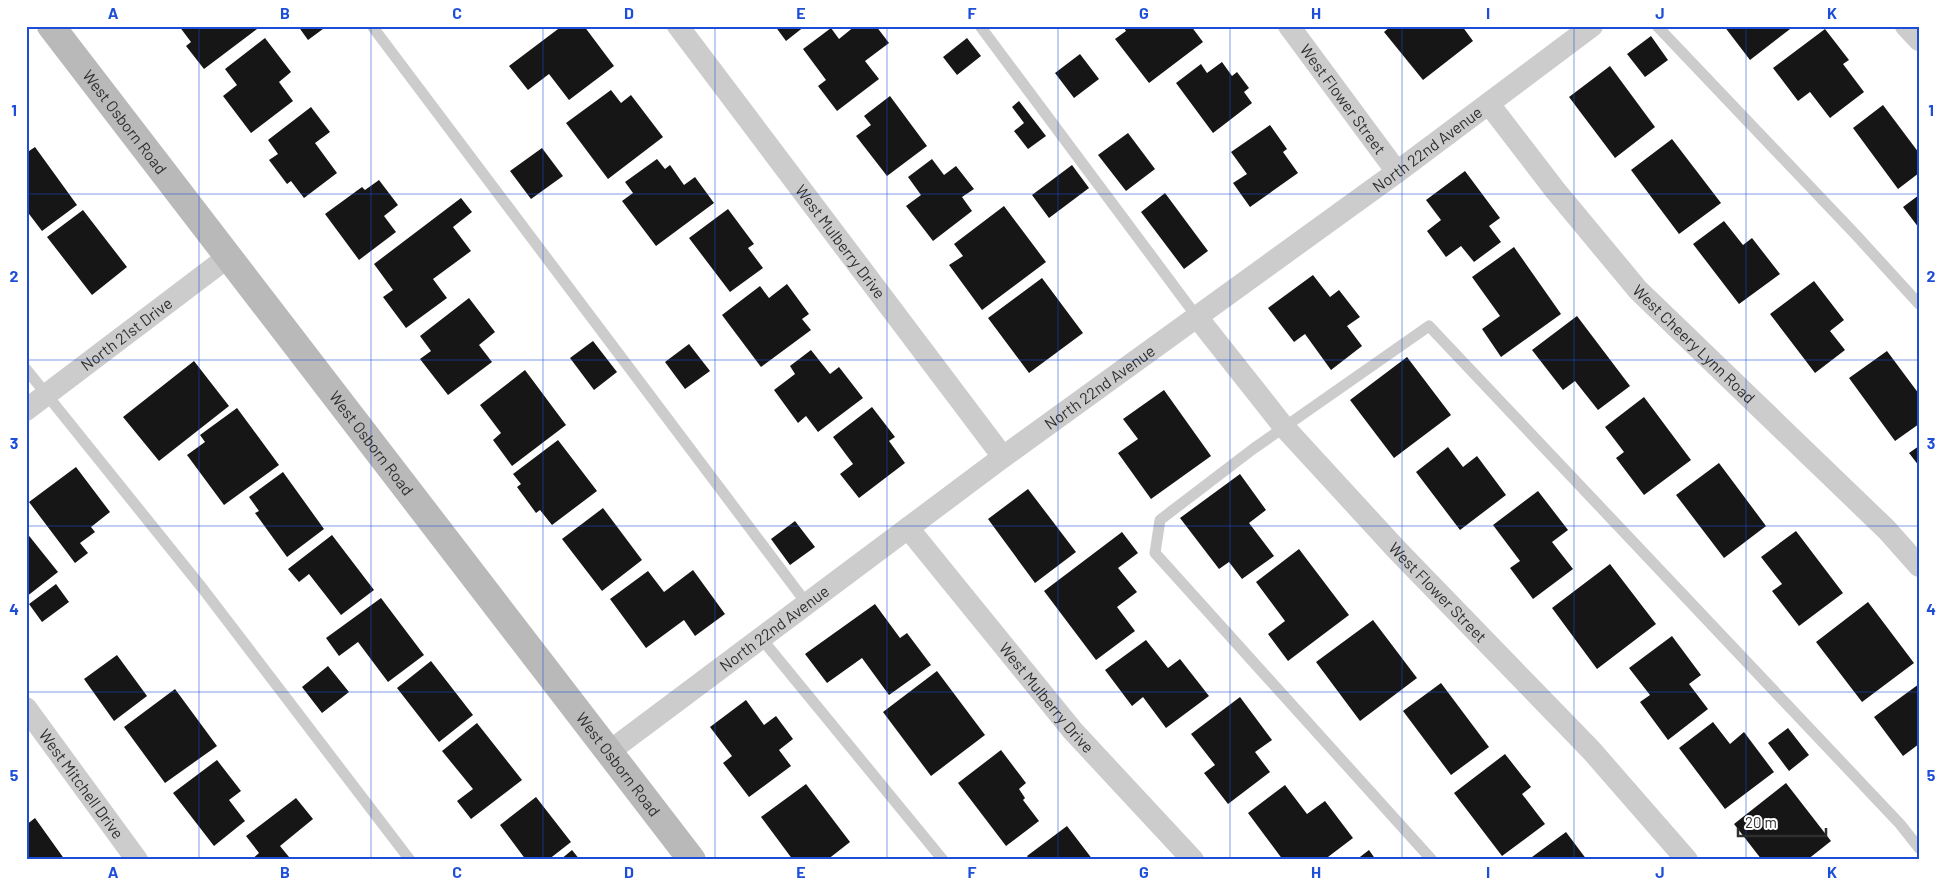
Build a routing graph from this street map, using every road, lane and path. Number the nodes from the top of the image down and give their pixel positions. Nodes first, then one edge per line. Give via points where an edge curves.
1 (51, 26) edge
2 (372, 26) edge
3 (678, 26) edge
4 (980, 26) edge
5 (1289, 26) edge
6 (1592, 26) edge
7 (1657, 26) edge
8 (1906, 26) edge
9 (1919, 40) edge
10 (1489, 104) junction
11 (1397, 172) junction
12 (228, 257) junction
13 (1919, 304) edge
14 (1197, 317) junction
15 (26, 369) edge
16 (46, 395) junction
17 (26, 410) edge
18 (1284, 427) junction
19 (1003, 457) junction
20 (908, 528) junction
21 (1919, 566) edge
22 (807, 604) junction
23 (761, 638) junction
24 (26, 708) edge
25 (610, 751) junction
26 (1919, 848) edge
27 (137, 860) edge
28 (410, 860) edge
29 (692, 860) edge
30 (943, 860) edge
31 (1193, 860) edge
32 (1432, 860) edge
33 (1686, 860) edge

1 - 12 street, West Osborn Road
2 - 22 lane
3 - 19 street, West Mulberry Drive
4 - 14 lane
5 - 11 street, West Flower Street
6 - 10 street, North 22nd Avenue
7 - 13 lane
8 - 9 street
10 - 11 street, North 22nd Avenue
10 - 21 street, West Cheery Lynn Road via 1638,290 1887,530
11 - 14 street, North 22nd Avenue
12 - 16 street, North 21st Drive
12 - 25 street, West Osborn Road
14 - 18 street, West Flower Street
14 - 19 street, North 22nd Avenue
15 - 16 lane
16 - 17 street, North 21st Drive
16 - 28 lane via 203,589
18 - 26 lane via 1429,326 1900,824
18 - 32 lane via 1160,520 1155,553
18 - 33 street, West Flower Street via 1397,550 1591,750
19 - 20 street, North 22nd Avenue
20 - 22 street, North 22nd Avenue
20 - 31 street, West Mulberry Drive via 1073,731
22 - 23 street, North 22nd Avenue
23 - 25 street, North 22nd Avenue
23 - 30 lane
24 - 27 street, West Mitchell Drive
25 - 29 street, West Osborn Road

